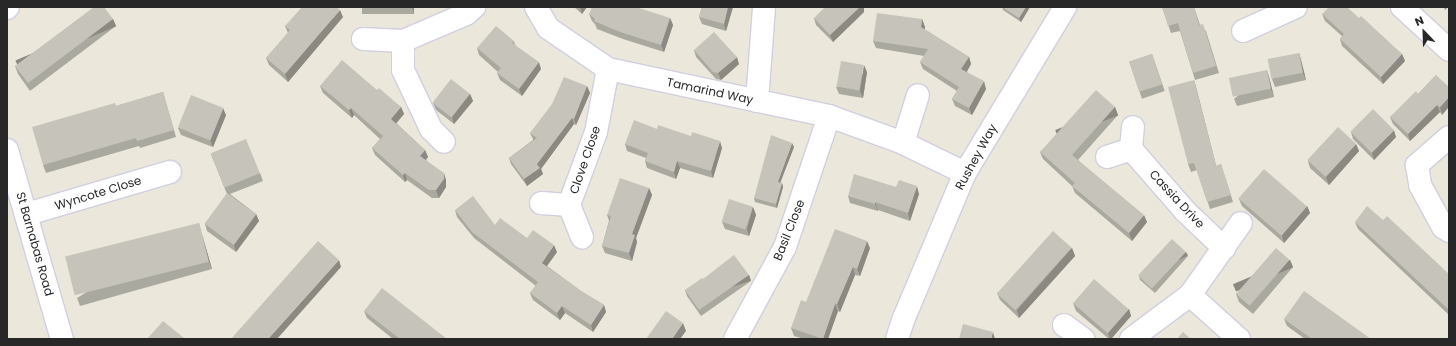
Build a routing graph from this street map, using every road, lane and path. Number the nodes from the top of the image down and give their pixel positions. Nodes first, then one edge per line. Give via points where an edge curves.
1 (474, 7) edge
2 (536, 7) edge
3 (764, 7) edge
4 (1065, 7) edge
5 (1296, 7) edge
6 (1402, 7) edge
7 (1243, 30) dead end
8 (363, 39) dead end
9 (403, 42) junction
10 (1449, 50) edge
11 (608, 69) junction
12 (918, 95) dead end
13 (757, 101) junction
14 (829, 116) junction
15 (1134, 127) dead end
16 (1449, 137) edge
17 (444, 142) dead end
18 (903, 143) junction
19 (7, 150) edge
20 (1131, 150) junction
21 (1107, 157) dead end
22 (170, 172) dead end
23 (965, 173) junction
24 (541, 203) dead end
25 (569, 205) junction
26 (27, 214) junction
27 (1241, 223) dead end
28 (1449, 231) edge
29 (582, 237) dead end
30 (1224, 248) junction
31 (1190, 295) junction
32 (1064, 325) dead end
33 (62, 339) edge
34 (735, 339) edge
35 (897, 339) edge
36 (1083, 339) edge
37 (1131, 339) edge
38 (1239, 339) edge

1 - 9 street via 466,14
2 - 11 street, Tamarind Way via 548,28
3 - 13 street
4 - 23 street, Rushey Way
5 - 7 street
6 - 10 street
8 - 9 street
9 - 17 street via 403,70 430,129
11 - 13 street, Tamarind Way
11 - 25 street, Clove Close via 596,132
12 - 18 street
13 - 14 street, Tamarind Way
14 - 18 street, Tamarind Way
14 - 34 street, Basil Close via 785,247
15 - 20 street
16 - 28 street via 1417,165 1420,185 1442,227
18 - 23 street, Tamarind Way
19 - 26 street, St Barnabas Road
20 - 21 street
20 - 30 street, Cassia Drive via 1185,211
22 - 26 street, Wyncote Close
23 - 35 street, Rushey Way
24 - 25 street, Clove Close
25 - 29 street, Clove Close
26 - 33 street, St Barnabas Road
27 - 30 street
30 - 31 street
31 - 37 street
31 - 38 street
32 - 36 street

